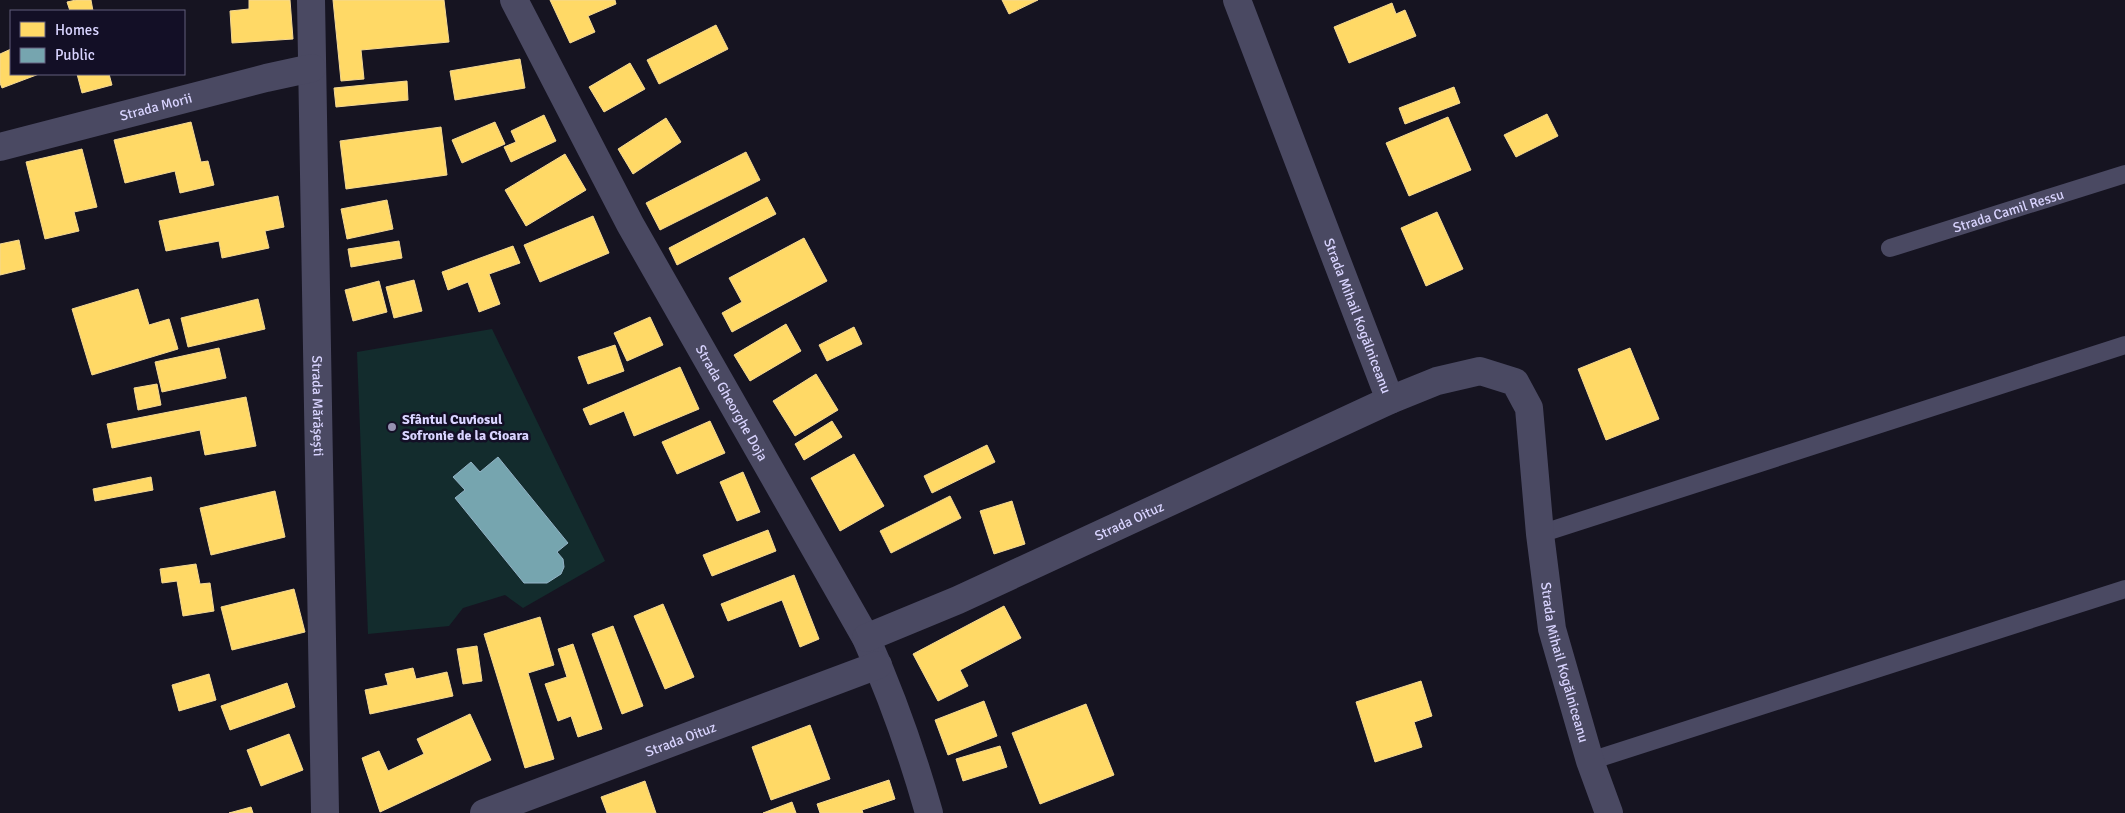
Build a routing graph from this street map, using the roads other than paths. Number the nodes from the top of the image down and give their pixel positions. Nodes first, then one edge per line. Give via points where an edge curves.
1 (311, 0) edge
2 (514, 0) edge
3 (1237, 0) edge
4 (312, 68) junction
5 (0, 147) edge
6 (2125, 174) edge
7 (1890, 248) dead end
8 (2125, 345) edge
9 (1390, 400) junction
10 (1540, 534) junction
11 (2125, 589) edge
12 (866, 638) junction
13 (878, 665) junction
14 (1590, 761) junction
15 (325, 813) edge
16 (484, 813) edge
17 (929, 813) edge
18 (1609, 813) edge

1 - 4 street, Strada Mărășești
2 - 12 street, Strada Gheorghe Doja via 630,224
3 - 9 street, Strada Mihail Kogălniceanu
4 - 5 street, Strada Morii
4 - 15 street, Strada Mărășești
6 - 7 lane, Strada Camil Ressu
8 - 10 lane
9 - 10 street, Strada Mihail Kogălniceanu via 1437,381 1480,371 1515,382 1529,408
9 - 12 street, Strada Oituz via 958,600
10 - 14 street, Strada Mihail Kogălniceanu via 1552,629
11 - 14 lane
12 - 13 street, Strada Gheorghe Doja
13 - 16 street, Strada Oituz
13 - 17 street, Strada Gheorghe Doja
14 - 18 street, Strada Mihail Kogălniceanu

